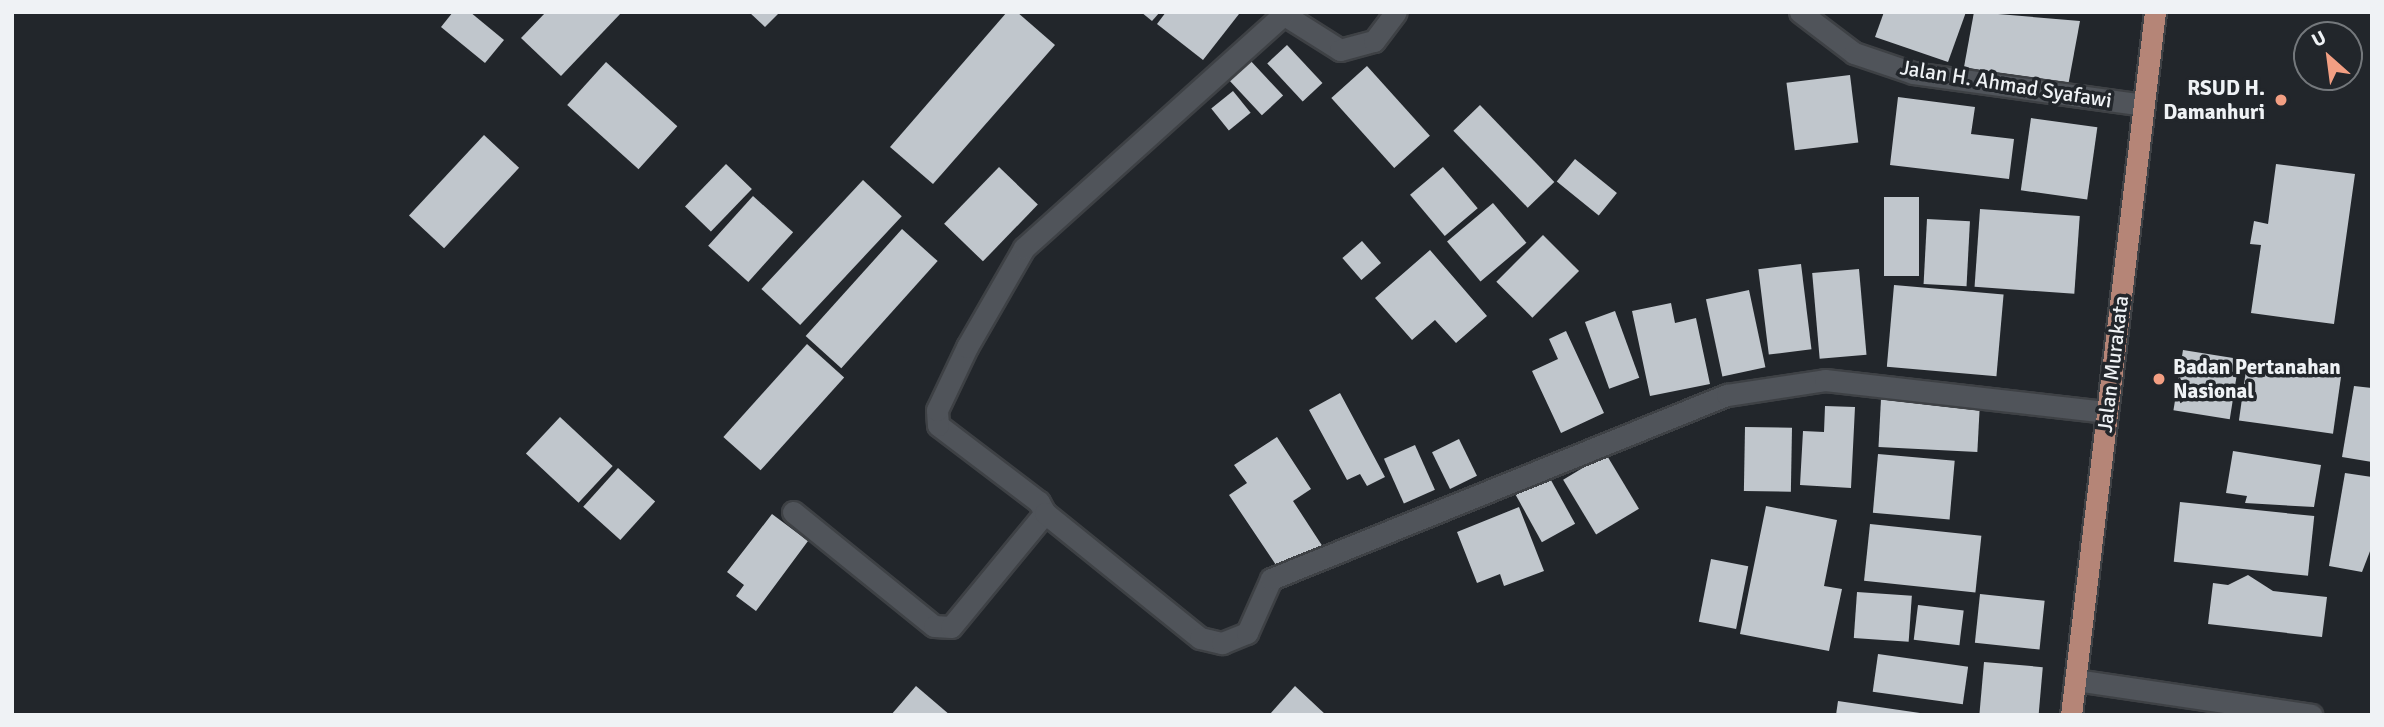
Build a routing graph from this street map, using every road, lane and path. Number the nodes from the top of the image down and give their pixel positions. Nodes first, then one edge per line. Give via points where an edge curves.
1 (1396, 12) edge
2 (1800, 12) edge
3 (2155, 12) edge
4 (1282, 14) edge
5 (2144, 105) junction
6 (2107, 412) junction
7 (793, 512) dead end
8 (1045, 513) junction
9 (2075, 680) junction
10 (2071, 715) edge
11 (2311, 715) edge

1 - 4 street via 1360,50 1340,50
2 - 5 street, Jalan H. Ahmad Syafawi via 1854,53 1913,73
3 - 5 main road, Jalan Murakata
4 - 8 street via 1024,248 937,410 938,425
5 - 6 main road, Jalan Murakata
6 - 8 street via 1825,380 1727,395 1271,579 1247,633 1222,643 1200,638
6 - 9 main road, Jalan Murakata
7 - 8 street via 943,629 951,627
9 - 10 main road, Jalan Murakata
9 - 11 street

